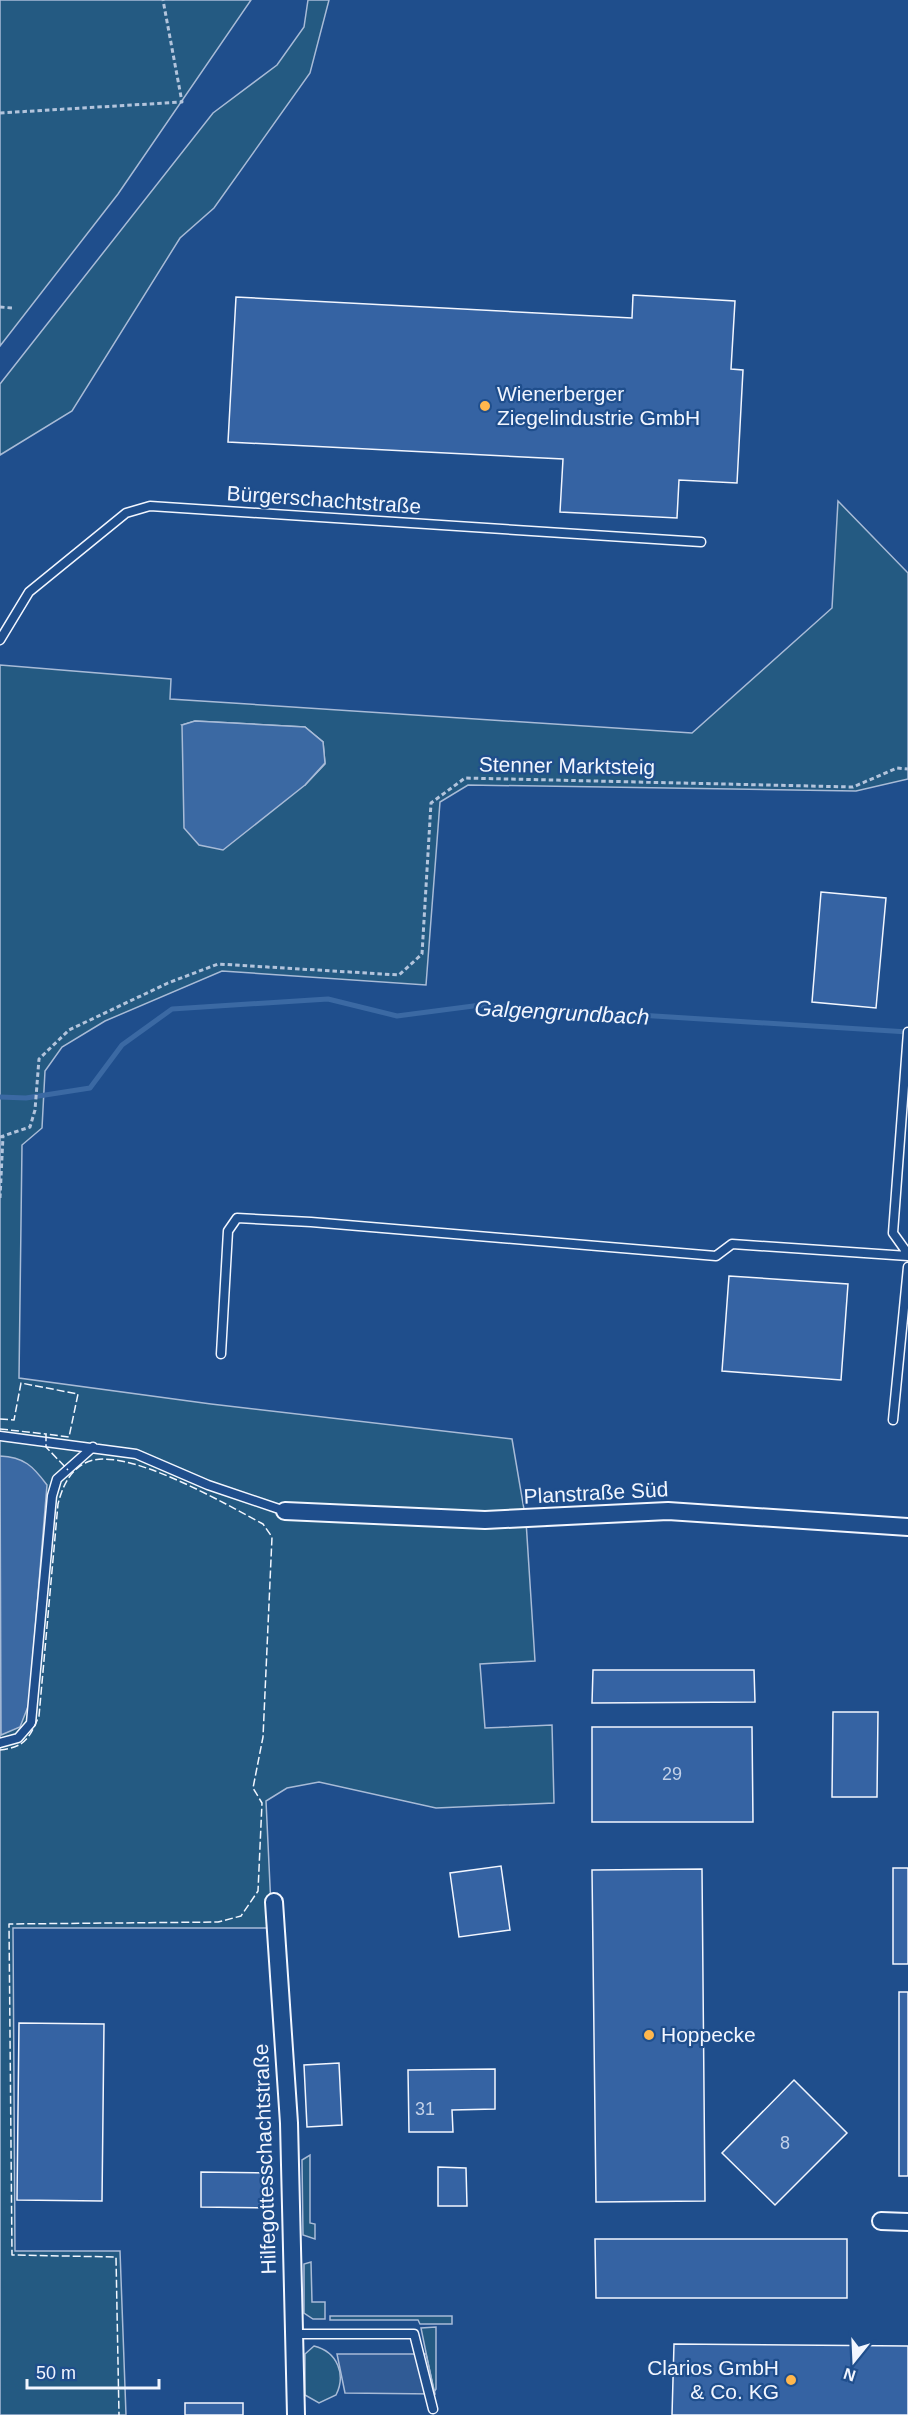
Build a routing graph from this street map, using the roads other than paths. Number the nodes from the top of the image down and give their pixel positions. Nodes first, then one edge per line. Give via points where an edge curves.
1 (701, 542) dead end
2 (0, 640) edge
3 (908, 1032) edge
4 (907, 1046) edge
5 (908, 1255) edge
6 (908, 1267) edge
7 (221, 1354) dead end
8 (893, 1420) dead end
9 (0, 1436) edge
10 (93, 1447) junction
11 (285, 1511) joint
12 (908, 1527) edge
13 (0, 1743) edge
14 (274, 1902) dead end
15 (881, 2221) dead end
16 (908, 2222) edge
17 (294, 2334) junction
18 (433, 2409) dead end
19 (296, 2415) edge

1 - 2 lane, Bürgerschachtstraße via 150,506 126,513 29,592
3 - 4 lane
4 - 5 lane via 892,1233
5 - 7 lane via 732,1244 716,1256 237,1218 228,1231
6 - 8 lane
9 - 10 lane
10 - 11 lane via 136,1454 208,1485
10 - 13 lane via 57,1479 52,1497 31,1724 18,1738
11 - 12 street, Planstraße Süd via 485,1520 668,1511
14 - 17 street, Hilfegottesschachtstraße via 289,2123
15 - 16 street
17 - 18 lane via 414,2334
17 - 19 street, Hilfegottesschachtstraße

